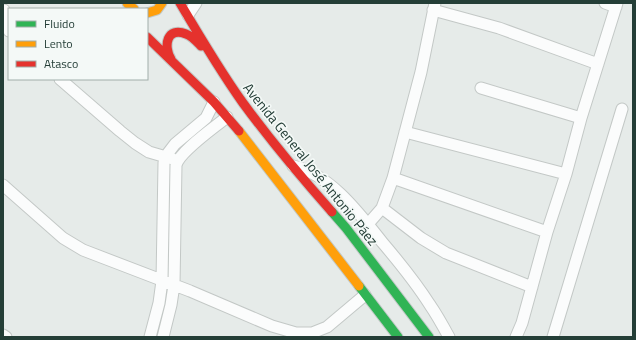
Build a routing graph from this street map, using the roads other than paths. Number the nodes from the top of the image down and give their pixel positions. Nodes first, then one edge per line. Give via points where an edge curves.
1 (162, 3) edge
2 (180, 3) edge
3 (196, 3) edge
4 (605, 3) edge
5 (616, 5) edge
6 (434, 6) edge
7 (4, 10) dead end
8 (148, 14) edge
9 (188, 15) junction
10 (7, 27) edge
11 (148, 38) edge
12 (171, 59) junction
13 (212, 59) junction
14 (598, 64) junction
15 (61, 80) edge
16 (481, 88) dead end
17 (214, 102) junction
18 (622, 109) dead end
19 (227, 117) junction
20 (582, 118) junction
21 (406, 132) junction
22 (165, 157) junction
23 (177, 160) junction
24 (292, 166) junction
25 (566, 174) junction
26 (393, 178) junction
27 (3, 185) edge
28 (382, 208) junction
29 (361, 216) junction
30 (368, 224) junction
31 (346, 228) junction
32 (547, 232) junction
33 (162, 281) junction
34 (174, 285) junction
35 (532, 287) junction
36 (365, 295) junction
37 (3, 335) edge
38 (6, 337) edge
39 (150, 337) edge
40 (163, 337) edge
41 (398, 337) edge
42 (429, 337) edge
43 (449, 337) edge
44 (516, 337) edge
45 (553, 337) edge

1 - 8 street via 157,10
2 - 9 street, Avenida General José Antonio Páez
3 - 9 street
4 - 5 street
5 - 14 street
6 - 14 street
6 - 21 street
7 - 10 street
9 - 13 street, Avenida General José Antonio Páez
11 - 12 street
12 - 13 street via 166,48 167,40 178,32 192,38
12 - 17 street
13 - 24 street, Avenida General José Antonio Páez
14 - 20 street
15 - 22 street via 136,143 149,152
16 - 20 street
17 - 19 street
17 - 22 street via 206,118 175,144
18 - 45 street
19 - 23 street
19 - 36 street
20 - 25 street
21 - 25 street
21 - 26 street
22 - 23 street
22 - 33 street
23 - 34 street
24 - 29 street via 310,171 326,182
24 - 31 street, Avenida General José Antonio Páez
25 - 32 street
26 - 28 street
26 - 32 street
27 - 33 street via 63,238 83,250
28 - 30 street
28 - 35 street via 421,238 446,253
29 - 30 street
29 - 31 street
30 - 43 street via 431,306
31 - 42 street, Avenida General José Antonio Páez
32 - 35 street
33 - 34 street
33 - 39 street
34 - 36 street via 272,326 296,333 312,334 327,327
34 - 40 street
35 - 44 street
36 - 41 street
37 - 38 street

